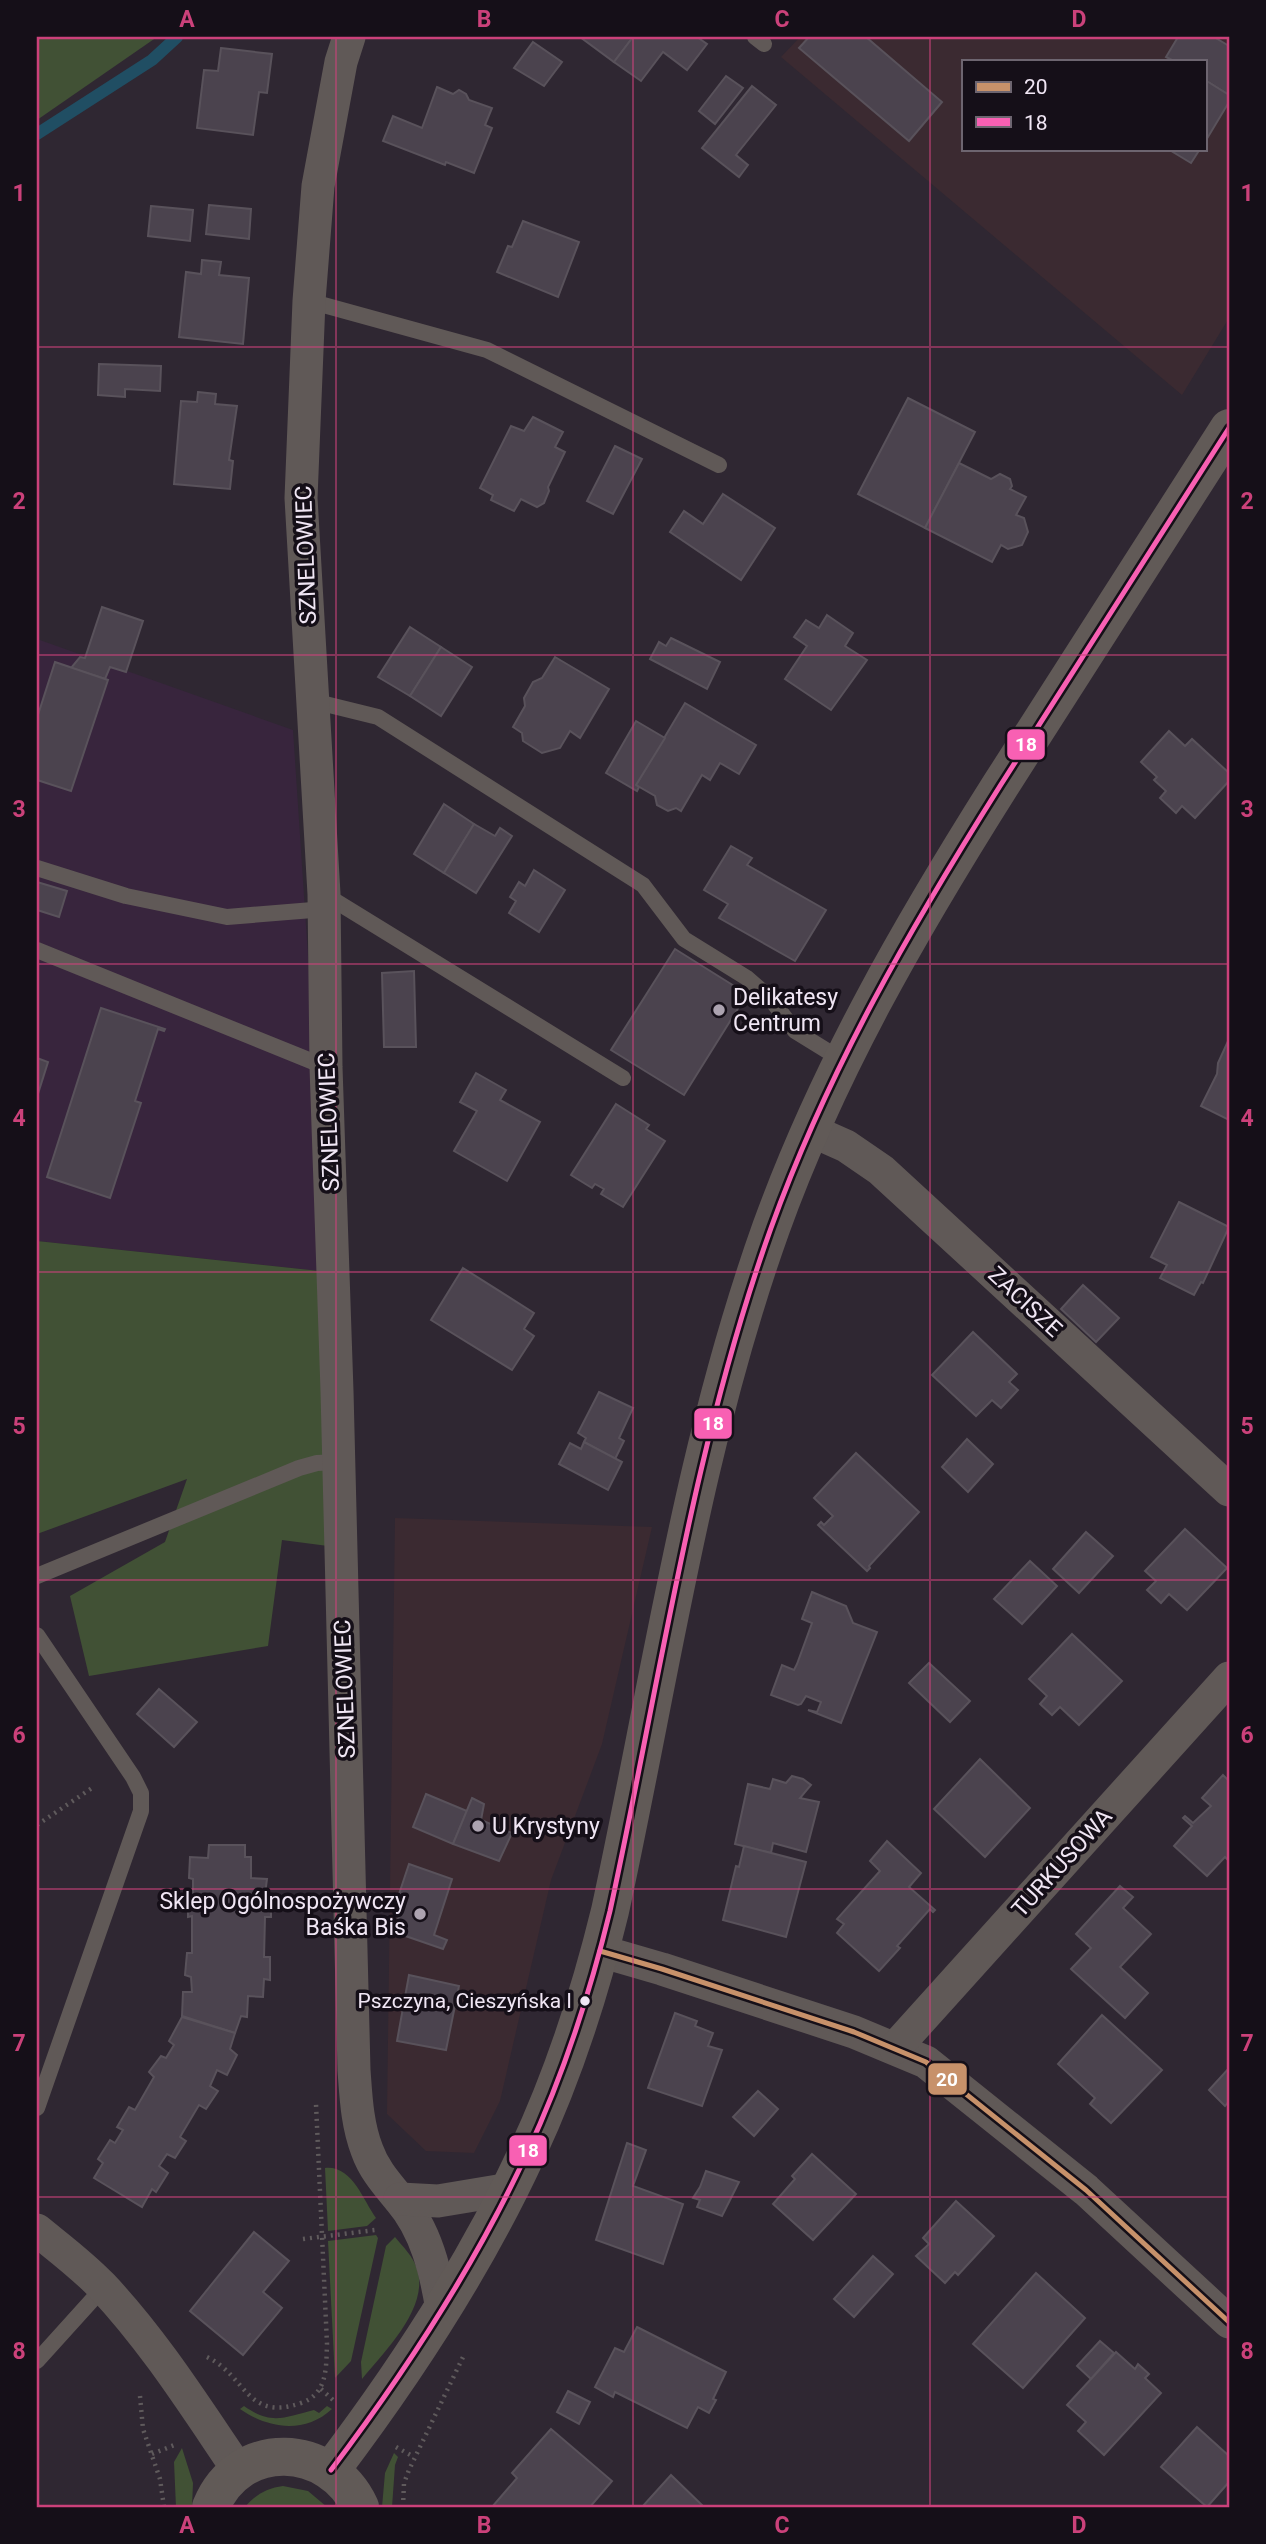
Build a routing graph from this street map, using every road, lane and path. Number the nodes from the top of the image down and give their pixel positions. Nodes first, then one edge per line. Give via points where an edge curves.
1 (349, 37) edge
2 (309, 301) junction
3 (1228, 432) edge
4 (719, 465) dead end
5 (313, 701) junction
6 (37, 867) edge
7 (324, 902) junction
8 (37, 950) edge
9 (842, 1060) junction
10 (326, 1067) junction
11 (623, 1078) dead end
12 (810, 1130) junction
13 (338, 1462) junction
14 (1229, 1490) edge
15 (37, 1576) edge
16 (37, 1635) edge
17 (1229, 1678) edge
18 (92, 1788) dead end
19 (37, 1825) edge
20 (600, 1951) junction
21 (895, 2048) junction
22 (316, 2104) dead end
23 (37, 2108) edge
24 (509, 2189) junction
25 (400, 2199) junction
26 (37, 2230) edge
27 (383, 2230) dead end
28 (322, 2237) junction
29 (303, 2239) dead end
30 (103, 2288) junction
31 (442, 2310) junction
32 (1229, 2322) edge
33 (37, 2361) edge
34 (233, 2376) dead end
35 (139, 2388) dead end
36 (321, 2389) junction
37 (247, 2394) junction
38 (328, 2396) dead end
39 (241, 2400) dead end
40 (443, 2400) dead end
41 (180, 2442) dead end
42 (396, 2447) dead end
43 (152, 2454) junction
44 (414, 2457) junction
45 (331, 2470) junction
46 (239, 2471) junction
47 (164, 2507) edge
48 (211, 2507) edge
49 (360, 2507) edge
50 (404, 2507) edge

1 - 2 street, SZNELOWIEC via 318,186
2 - 4 lane via 487,350
2 - 5 street, SZNELOWIEC via 301,498
3 - 9 main road via 951,864
5 - 7 street, SZNELOWIEC
5 - 9 lane via 378,717 643,885 684,939 747,978 770,998 795,1031
6 - 7 lane via 126,896 227,917
7 - 10 street, SZNELOWIEC
7 - 11 lane
8 - 10 lane
9 - 12 main road
10 - 13 street, SZNELOWIEC
12 - 14 street, ZACISZE via 846,1146 881,1170
12 - 20 main road via 768,1237 722,1381
13 - 15 lane via 299,1468
13 - 25 street, SZNELOWIEC via 357,2112 366,2150
16 - 23 lane via 134,1777 141,1793 141,1811
17 - 21 street, TURKUSOWA
18 - 19 path
20 - 21 street
20 - 24 main road via 555,2084
21 - 32 street via 926,2062 1086,2189
22 - 28 path
24 - 25 street via 438,2201
24 - 31 main road
25 - 31 street, SZNELOWIEC via 427,2248
26 - 30 street
27 - 28 path
28 - 29 path
28 - 36 path via 327,2344
30 - 33 lane
30 - 46 street via 146,2339
31 - 45 main road
34 - 37 path
35 - 43 path via 143,2429
36 - 37 path via 306,2402 279,2409 263,2406
36 - 38 path
37 - 39 path
40 - 44 path
41 - 43 path
42 - 44 path
43 - 47 path
44 - 50 path via 404,2483
45 - 46 main road via 289,2456 270,2458
45 - 49 main road via 345,2482
46 - 48 main road via 222,2487

